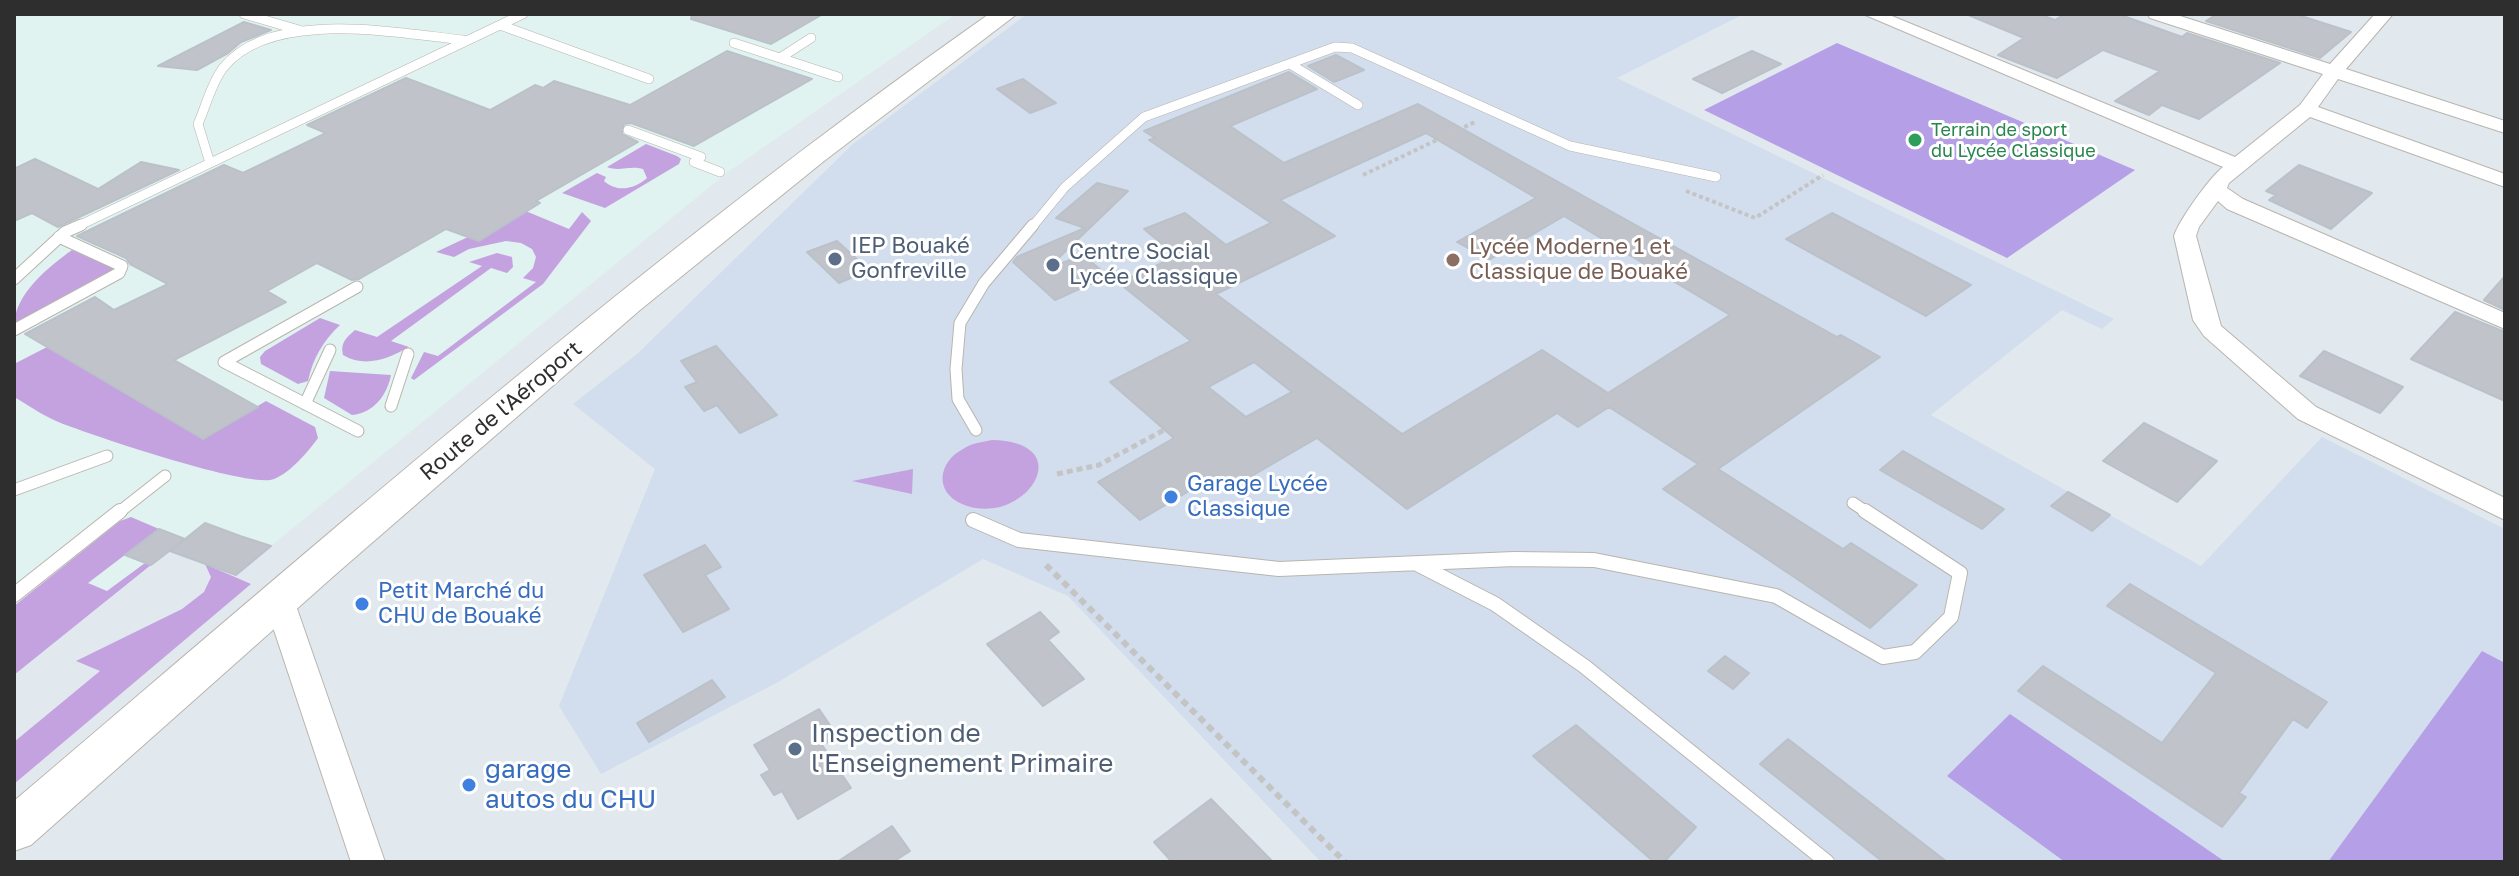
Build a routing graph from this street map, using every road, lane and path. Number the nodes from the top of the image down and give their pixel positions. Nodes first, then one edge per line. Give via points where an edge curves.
1 (244, 14) edge
2 (523, 14) edge
3 (1005, 14) edge
4 (1872, 14) edge
5 (2156, 14) edge
6 (2384, 14) edge
7 (500, 25) junction
8 (302, 31) junction
9 (811, 38) dead end
10 (465, 41) junction
11 (734, 43) dead end
12 (780, 58) junction
13 (1290, 64) junction
14 (2333, 73) junction
15 (838, 77) dead end
16 (649, 79) dead end
17 (1358, 105) dead end
18 (2307, 109) junction
19 (1494, 113) junction
20 (2505, 127) edge
21 (628, 130) dead end
22 (210, 163) junction
23 (2236, 165) junction
24 (720, 172) dead end
25 (1363, 175) dead end
26 (1716, 177) dead end
27 (2505, 181) edge
28 (2216, 190) junction
29 (59, 237) junction
30 (14, 279) edge
31 (357, 287) dead end
32 (2505, 322) edge
33 (14, 330) edge
34 (330, 350) dead end
35 (408, 354) dead end
36 (305, 404) junction
37 (391, 406) dead end
38 (976, 430) dead end
39 (1164, 430) dead end
40 (358, 431) dead end
41 (107, 456) dead end
42 (1057, 474) dead end
43 (165, 476) dead end
44 (14, 490) edge
45 (1853, 503) dead end
46 (2505, 510) edge
47 (973, 520) dead end
48 (1019, 540) junction
49 (1416, 563) junction
50 (14, 595) edge
51 (279, 600) junction
52 (14, 830) edge
53 (368, 862) edge
54 (1345, 862) edge
55 (1827, 862) edge

1 - 8 lane
2 - 7 lane
3 - 51 main road, Route de l'Aéroport via 712,232
4 - 23 street
5 - 14 street
6 - 14 street
7 - 10 lane
7 - 16 lane
8 - 10 lane
8 - 22 lane via 267,37 241,50 224,68 198,124
9 - 12 lane
10 - 22 lane
11 - 12 lane
12 - 15 lane
13 - 17 lane
13 - 19 lane via 1335,47 1352,48
13 - 38 lane via 1144,117 1065,187 984,283 960,323 958,399
14 - 18 street
14 - 20 street
18 - 23 street
18 - 27 street
19 - 25 path
19 - 26 lane via 1570,146
21 - 24 lane
22 - 29 lane
23 - 28 street
28 - 32 street via 2235,204
28 - 46 street via 2185,236 2212,331 2307,413
29 - 30 lane
29 - 33 lane via 122,266 119,273
31 - 36 lane via 224,362
34 - 36 lane
35 - 37 lane
36 - 40 lane
39 - 42 path via 1099,465
41 - 44 lane
43 - 50 lane
45 - 49 lane via 1960,573 1951,617 1915,652 1883,657 1776,596 1594,560
47 - 48 lane
48 - 49 lane via 1279,569
48 - 54 path
49 - 55 lane via 1495,604 1584,666
51 - 52 main road, Route de l'Aéroport
51 - 53 street

